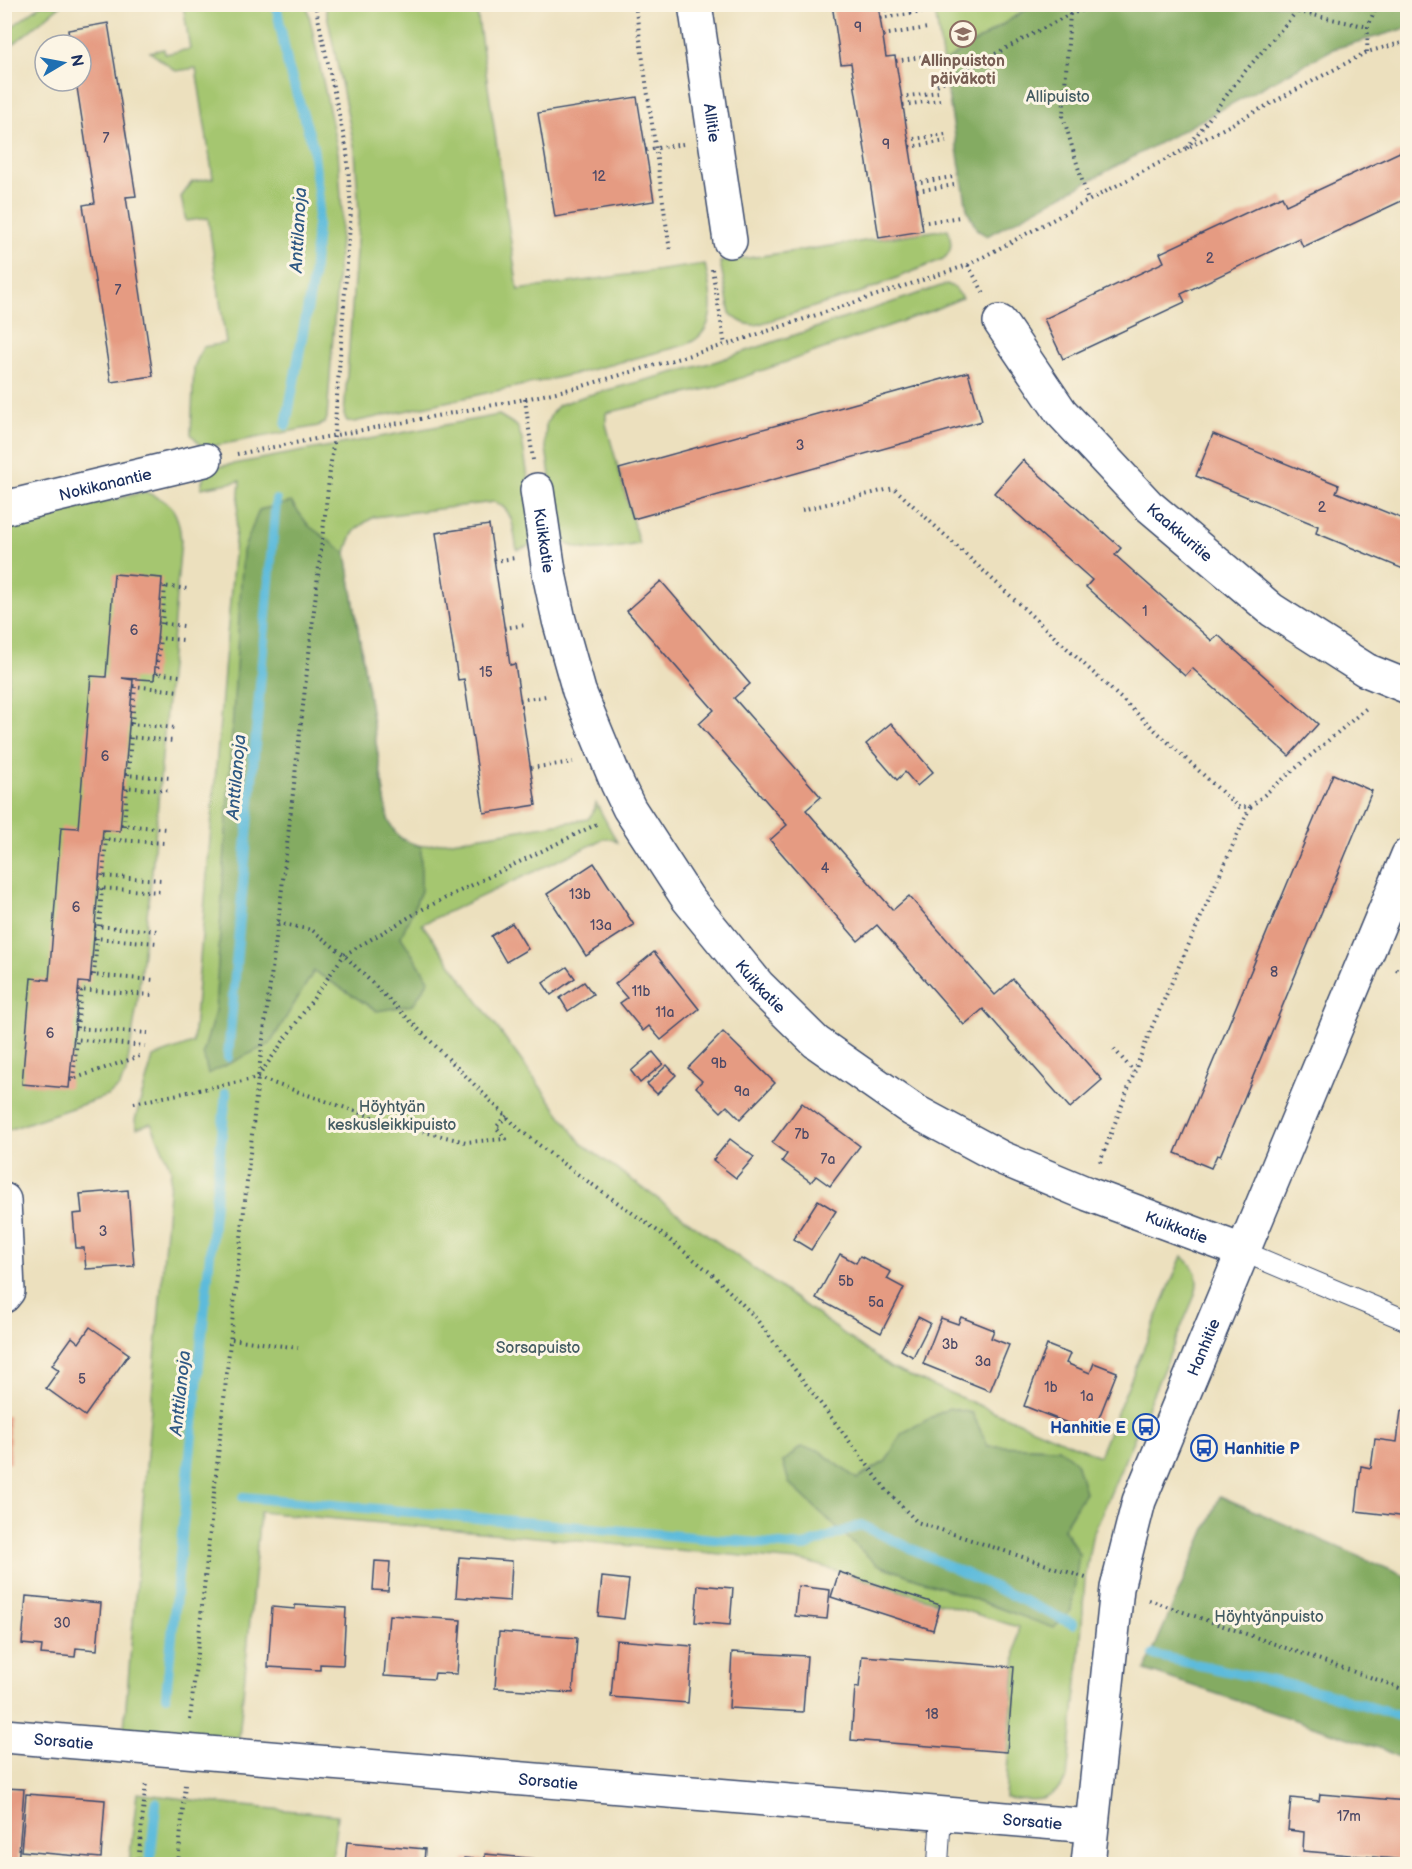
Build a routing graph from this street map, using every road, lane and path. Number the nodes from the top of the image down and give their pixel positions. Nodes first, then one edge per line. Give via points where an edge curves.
1 (10, 4) edge
2 (315, 4) edge
3 (635, 4) edge
4 (694, 4) edge
5 (918, 4) edge
6 (1105, 4) edge
7 (1263, 4) edge
8 (1303, 4) edge
9 (1377, 4) edge
10 (4, 9) edge
11 (879, 11) dead end
12 (924, 12) dead end
13 (1298, 12) junction
14 (1070, 14) junction
15 (880, 18) dead end
16 (1368, 27) junction
17 (927, 28) dead end
18 (883, 36) dead end
19 (1407, 41) edge
20 (1367, 52) junction
21 (931, 55) dead end
22 (896, 61) dead end
23 (937, 86) dead end
24 (938, 92) dead end
25 (901, 98) dead end
26 (940, 100) dead end
27 (903, 105) dead end
28 (946, 134) dead end
29 (908, 140) dead end
30 (946, 141) dead end
31 (693, 143) dead end
32 (910, 147) dead end
33 (655, 149) junction
34 (1186, 149) junction
35 (646, 150) dead end
36 (953, 177) dead end
37 (915, 183) dead end
38 (954, 185) dead end
39 (917, 191) dead end
40 (1088, 201) junction
41 (960, 217) dead end
42 (921, 223) dead end
43 (720, 250) joint
44 (670, 251) dead end
45 (1000, 322) dead end
46 (725, 345) junction
47 (525, 399) junction
48 (334, 436) junction
49 (205, 460) joint
50 (537, 490) joint
51 (4, 508) edge
52 (802, 510) dead end
53 (188, 589) dead end
54 (184, 626) dead end
55 (183, 640) dead end
56 (180, 676) dead end
57 (1407, 687) edge
58 (178, 691) dead end
59 (1377, 700) dead end
60 (176, 728) dead end
61 (174, 741) dead end
62 (579, 761) dead end
63 (531, 768) dead end
64 (171, 778) dead end
65 (170, 791) dead end
66 (1250, 807) junction
67 (629, 808) junction
68 (167, 829) dead end
69 (165, 843) dead end
70 (1407, 855) edge
71 (162, 880) dead end
72 (161, 892) dead end
73 (278, 923) junction
74 (158, 931) dead end
75 (157, 943) dead end
76 (344, 955) junction
77 (1392, 967) dead end
78 (1407, 974) edge
79 (154, 980) dead end
80 (152, 995) dead end
81 (148, 1033) dead end
82 (145, 1046) dead end
83 (1114, 1049) dead end
84 (143, 1055) dead end
85 (1134, 1072) junction
86 (258, 1078) junction
87 (134, 1103) dead end
88 (507, 1116) junction
89 (1088, 1194) junction
90 (4, 1200) edge
91 (1242, 1251) junction
92 (4, 1296) edge
93 (1407, 1321) edge
94 (232, 1339) junction
95 (298, 1348) dead end
96 (1092, 1580) dead end
97 (1142, 1597) dead end
98 (1407, 1693) edge
99 (4, 1736) edge
100 (187, 1751) junction
101 (146, 1774) dead end
102 (941, 1814) junction
103 (1091, 1826) junction
104 (138, 1864) edge
105 (178, 1864) edge
106 (938, 1864) edge
107 (1088, 1864) edge

1 - 10 path
2 - 48 path via 347,151 351,211
3 - 33 path
4 - 43 street, Allitie
5 - 11 path
6 - 14 path
7 - 13 path
8 - 13 path
9 - 16 path
12 - 15 path
13 - 16 path
13 - 34 path via 1241,76
14 - 23 path
14 - 40 path via 1063,116
16 - 20 path
17 - 18 path
19 - 20 path
20 - 34 path
21 - 22 path
24 - 25 path
26 - 27 path
28 - 29 path
30 - 32 path
31 - 33 path
33 - 35 path
33 - 44 path
34 - 40 path
36 - 37 path
38 - 39 path
40 - 46 path via 968,265
41 - 42 path
43 - 46 path
45 - 57 street, Kaakkuritie via 1061,412 1148,505 1272,610 1366,670
46 - 47 path
47 - 48 path
47 - 50 path
48 - 49 path
48 - 73 path
49 - 51 street, Nokikanantie
50 - 67 street, Kuikkatie via 550,578 579,691
52 - 66 path via 894,488 1238,807
53 - 54 path via 163,586 160,623
55 - 56 path via 158,638 155,674
58 - 60 path via 134,687 131,724
59 - 66 path
61 - 64 path via 130,737 127,775
62 - 63 path
65 - 68 path via 125,788 122,826
66 - 85 path
67 - 76 path via 423,909
67 - 89 street, Kuikkatie via 688,899 753,980 816,1042 923,1115 993,1153
69 - 71 path via 104,839 101,876
70 - 91 street, Hanhitie
72 - 74 path via 100,888 97,926
73 - 76 path via 312,930
73 - 86 path
75 - 79 path via 96,938 92,975
76 - 86 path
76 - 88 path
77 - 78 path
80 - 81 path via 79,990 76,1028
82 - 84 path via 75,1040 72,1079
83 - 85 path
85 - 89 path
86 - 87 path
86 - 88 path via 396,1125 466,1142 506,1140 496,1127
86 - 94 path
88 - 96 path via 562,1163 712,1274 754,1316 888,1492 917,1522
89 - 91 street, Kuikkatie
90 - 92 street via 8,1291
91 - 93 lane
91 - 103 street, Hanhitie via 1139,1501 1117,1588
94 - 95 path
94 - 100 path
97 - 98 path
99 - 100 street, Sorsatie
100 - 102 street, Sorsatie
100 - 105 path
101 - 104 path
102 - 103 street, Sorsatie
102 - 106 lane
103 - 107 street, Hanhitie

